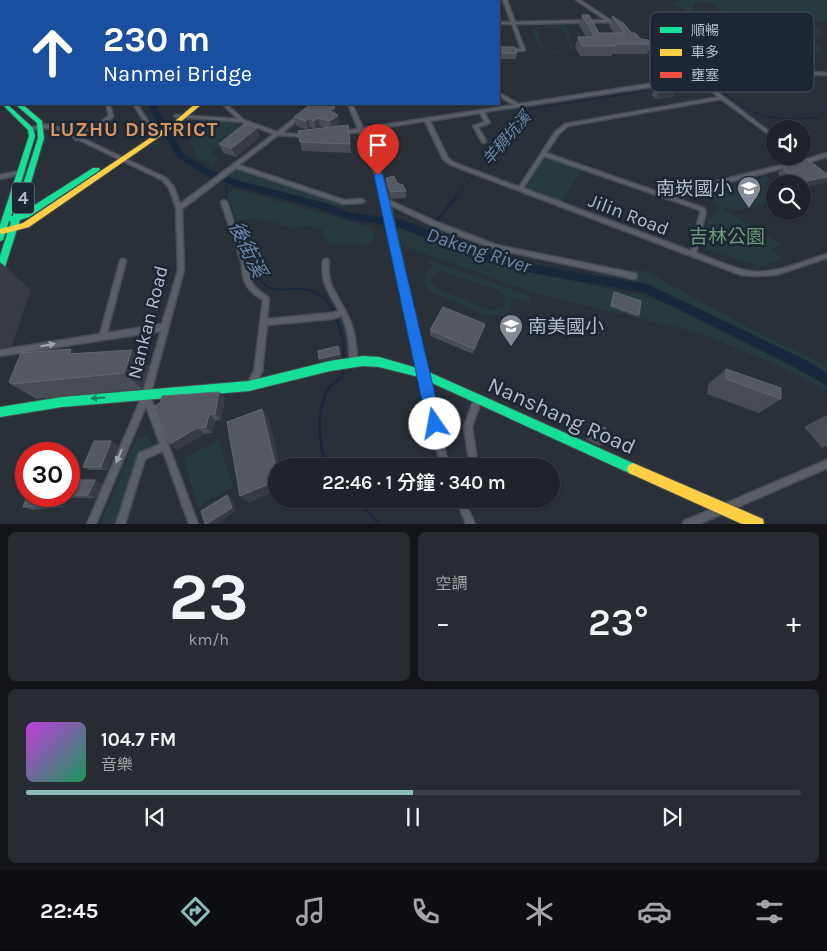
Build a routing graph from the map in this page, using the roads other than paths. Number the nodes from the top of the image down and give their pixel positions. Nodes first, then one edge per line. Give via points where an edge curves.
1 (505, 0) edge
2 (578, 0) edge
3 (610, 21) junction
4 (512, 22) junction
5 (500, 23) edge
6 (625, 31) edge
7 (640, 42) edge
8 (650, 48) edge
9 (500, 50) edge
10 (814, 73) edge
11 (827, 74) edge
12 (650, 84) edge
13 (714, 92) edge
14 (500, 95) edge
15 (721, 98) junction
16 (5, 105) edge
17 (19, 105) edge
18 (108, 105) edge
19 (136, 105) edge
20 (190, 105) edge
21 (197, 105) edge
22 (225, 105) edge
23 (350, 105) edge
24 (517, 106) junction
25 (309, 110) edge
26 (481, 111) junction
27 (176, 119) junction
28 (427, 120) junction
29 (243, 121) junction
30 (41, 126) junction
31 (31, 129) junction
32 (360, 129) junction
33 (766, 131) edge
34 (156, 132) junction
35 (278, 134) junction
36 (330, 134) edge
37 (310, 136) edge
38 (77, 139) junction
39 (484, 141) dead end
40 (543, 154) junction
41 (827, 154) edge
42 (118, 159) junction
43 (811, 162) edge
44 (800, 165) edge
45 (236, 166) junction
46 (31, 171) junction
47 (21, 173) junction
48 (0, 177) edge
49 (717, 183) dead end
50 (520, 189) junction
51 (362, 201) dead end
52 (224, 202) dead end
53 (386, 202) junction
54 (179, 208) junction
55 (16, 218) junction
56 (3, 220) edge
57 (13, 229) junction
58 (1, 234) edge
59 (692, 254) junction
60 (827, 256) edge
61 (123, 261) dead end
62 (326, 261) dead end
63 (0, 270) edge
64 (634, 276) dead end
65 (342, 313) junction
66 (262, 322) junction
67 (165, 327) junction
68 (103, 336) junction
69 (0, 354) edge
70 (347, 364) junction
71 (424, 374) junction
72 (250, 386) junction
73 (146, 396) junction
74 (478, 399) junction
75 (0, 412) edge
76 (165, 446) junction
77 (443, 458) edge
78 (473, 458) edge
79 (827, 464) edge
80 (724, 507) junction
81 (464, 508) edge
82 (90, 524) edge
83 (120, 524) edge
84 (194, 524) edge
85 (471, 524) edge
86 (687, 524) edge
87 (758, 524) edge

1 - 4 street
2 - 3 street
3 - 4 street
3 - 6 street
4 - 5 street
4 - 9 street via 523,50
7 - 8 street
10 - 11 street
12 - 24 street
13 - 15 street
14 - 24 street
15 - 33 street
15 - 40 street via 567,125 557,133
16 - 31 street
17 - 30 street
18 - 38 street via 111,116
19 - 34 street
20 - 27 street
21 - 27 street
22 - 29 street
23 - 32 street
24 - 26 street
25 - 35 street
26 - 28 street
26 - 39 street via 488,123 475,126
27 - 29 street
27 - 34 street
28 - 32 street
28 - 50 street, Jilin Road via 446,159
29 - 35 street
30 - 31 street
30 - 38 street, Nankan Road via 55,127
30 - 46 street, 4 via 41,138
31 - 47 street, 4 via 32,136
32 - 36 street
32 - 53 street via 373,158
34 - 42 street
35 - 37 street
35 - 45 street
38 - 42 street, Nankan Road
40 - 50 street
40 - 59 street via 702,209
41 - 43 street
42 - 54 street, Nankan Road via 164,180 171,187
42 - 55 street via 26,216
42 - 57 street via 26,225
44 - 49 street
45 - 51 street via 344,202
45 - 54 street
46 - 47 street
46 - 55 street, 4
47 - 48 street
47 - 56 street, 4
50 - 59 street, Jilin Road
52 - 66 street via 246,264 244,273 250,287 266,299
53 - 64 street via 496,247
53 - 71 street
54 - 67 street, Nankan Road via 181,270
55 - 56 street
55 - 57 street, 4
56 - 58 street, 4
57 - 58 street
57 - 63 street, 4
59 - 60 street, Jilin Road via 741,272 760,275 775,274
61 - 68 street
62 - 65 street via 326,283
65 - 66 street
65 - 70 street via 352,337
66 - 72 street via 258,372
67 - 68 street
67 - 73 street, Nankan Road
69 -> 68 street
70 - 71 street, Nanshang Road via 379,362
70 - 72 street, Nanshang Road
71 - 74 street, Nanshang Road
71 - 77 street
72 - 73 street, Nanshang Road
73 -> 75 street, Nanshang Road via 85,399
73 - 76 street, Nankan Road
73 -> 82 street
74 - 78 street via 468,427
74 - 80 street, Nanshang Road
76 - 83 street via 142,456
76 - 84 street, Nankan Road
79 - 80 street
80 - 86 street
80 - 87 street, Nanshang Road
81 - 85 street

